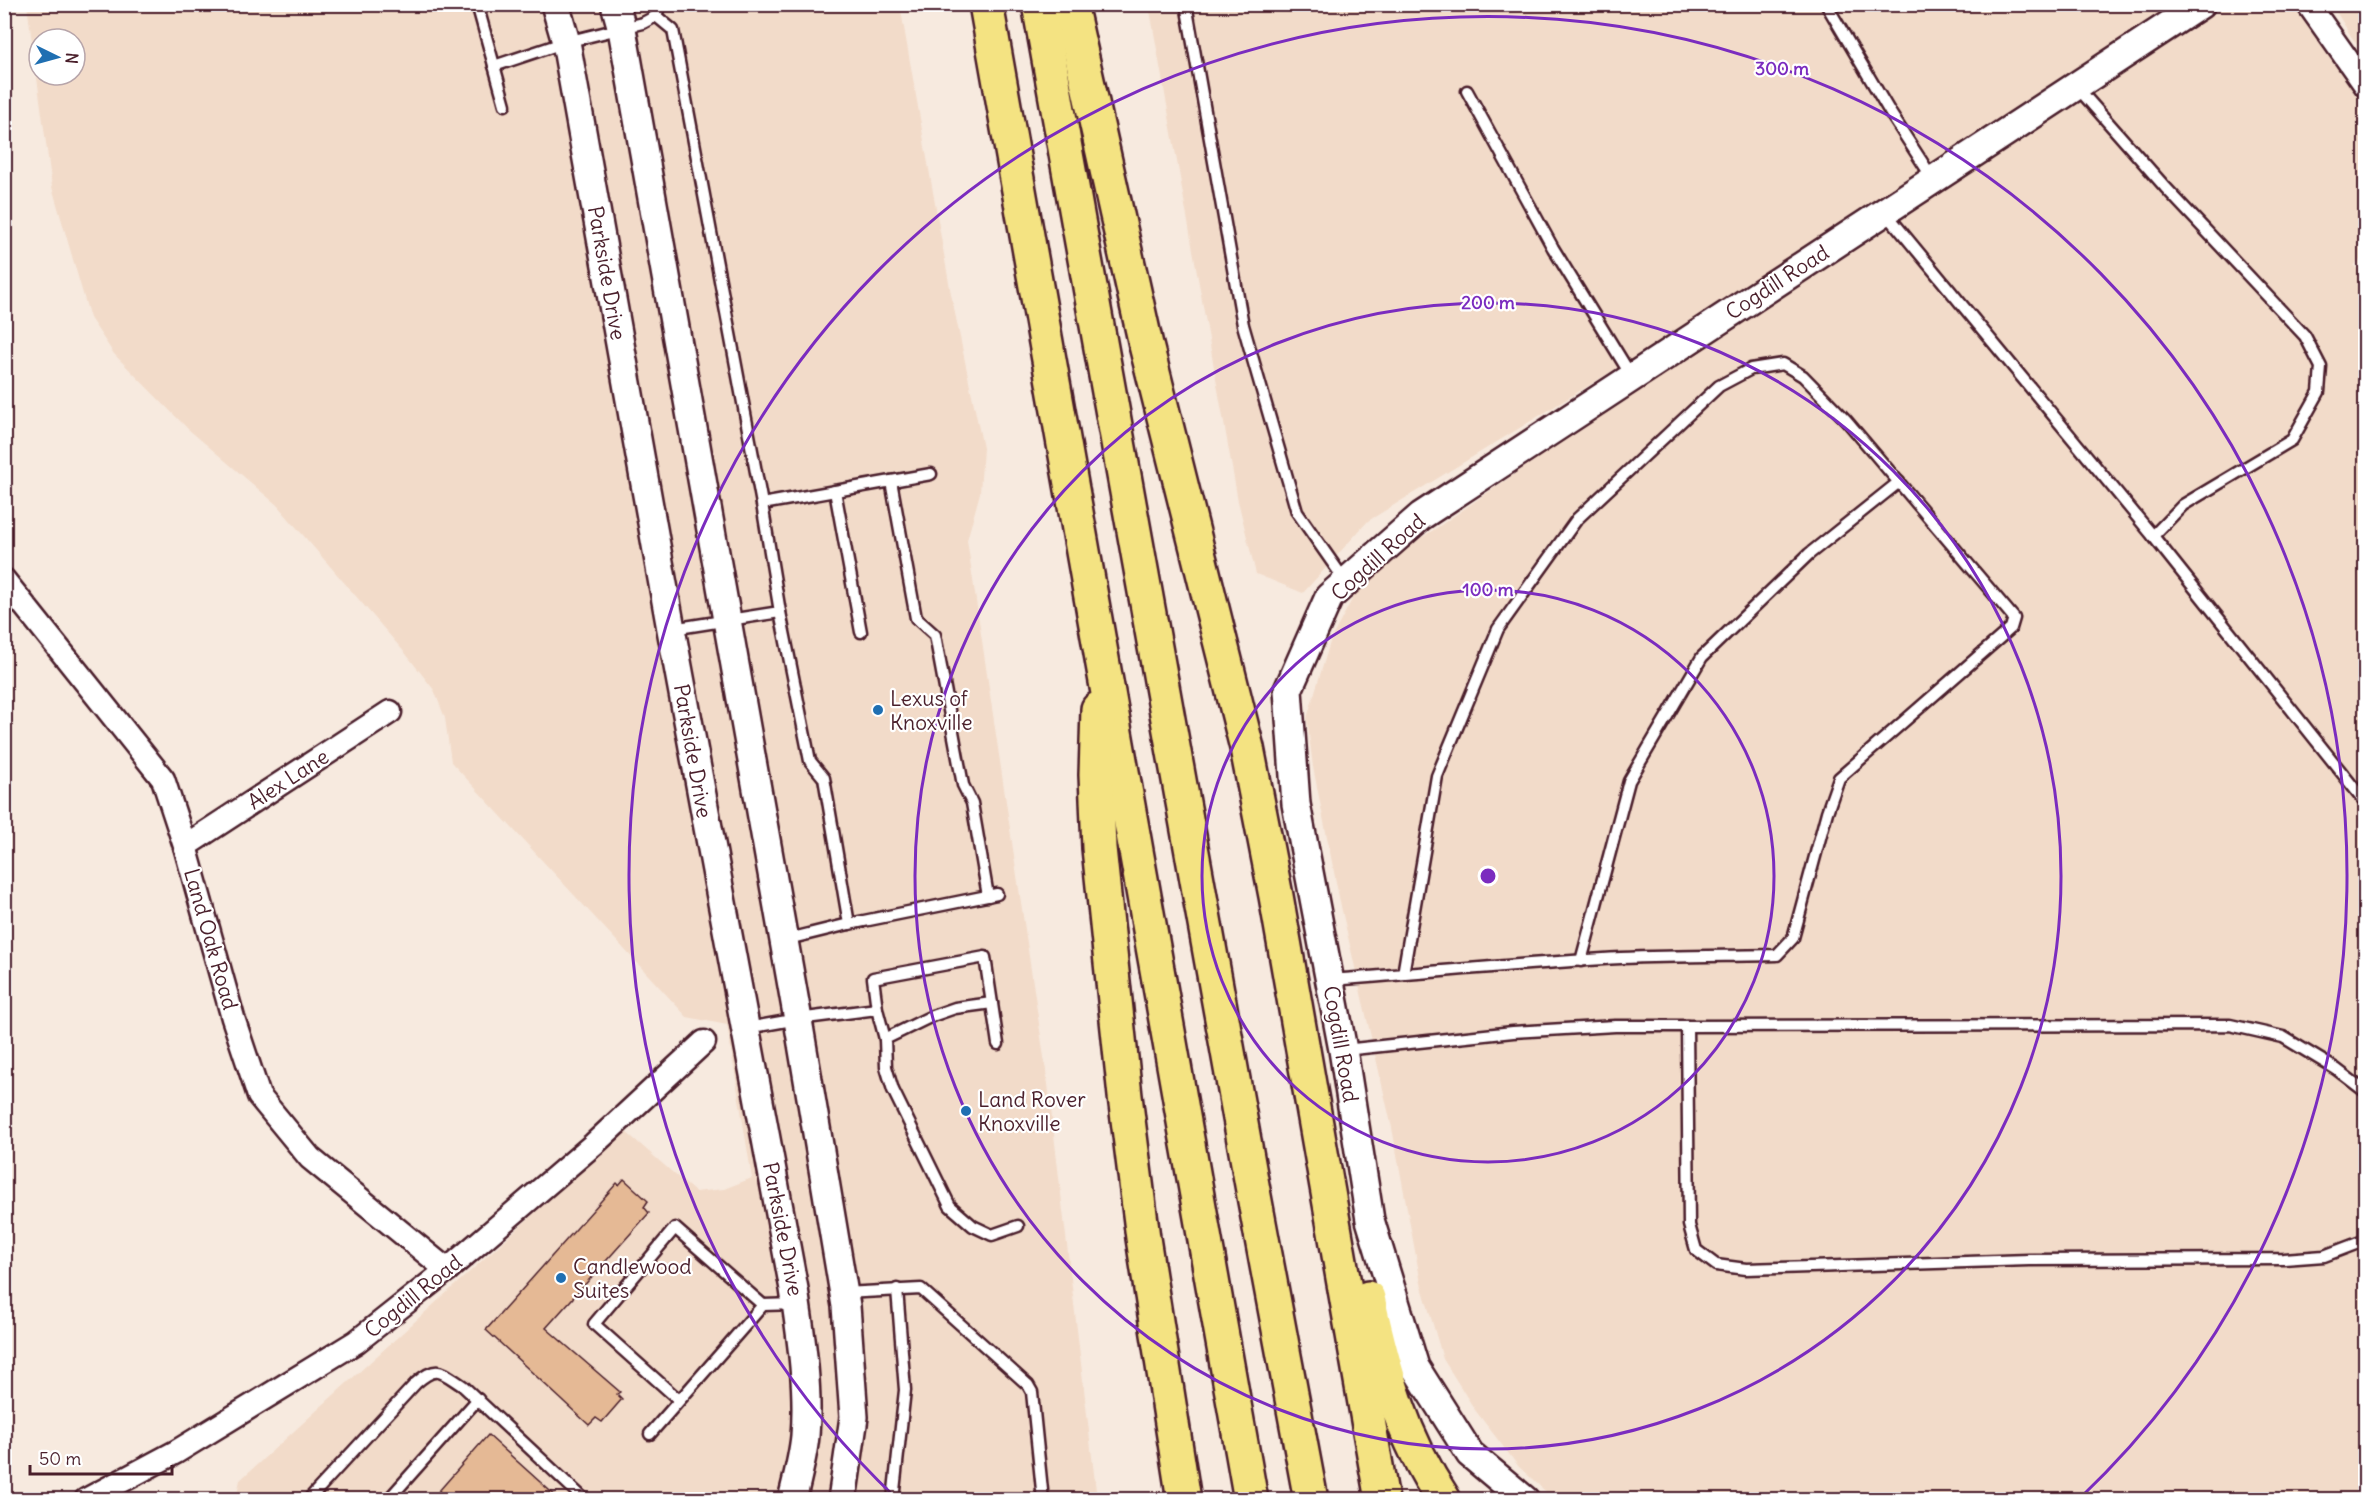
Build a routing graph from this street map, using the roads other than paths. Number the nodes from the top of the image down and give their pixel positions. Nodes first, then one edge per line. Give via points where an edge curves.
1 (477, 4) edge
2 (555, 4) edge
3 (660, 4) edge
4 (986, 4) edge
5 (1039, 4) edge
6 (1070, 4) edge
7 (1185, 4) edge
8 (1826, 4) edge
9 (2200, 4) edge
10 (2308, 4) edge
11 (656, 16) junction
12 (618, 17) edge
13 (566, 42) junction
14 (494, 66) junction
15 (2076, 86) junction
16 (2366, 86) edge
17 (1467, 92) dead end
18 (505, 105) dead end
19 (1933, 180) junction
20 (1885, 212) junction
21 (1632, 377) junction
22 (931, 474) dead end
23 (891, 481) junction
24 (1899, 482) junction
25 (836, 491) junction
26 (762, 504) junction
27 (2153, 536) junction
28 (4, 580) edge
29 (1346, 582) junction
30 (780, 612) junction
31 (727, 621) junction
32 (671, 629) junction
33 (861, 633) dead end
34 (1099, 635) junction
35 (390, 712) dead end
36 (1246, 748) junction
37 (2366, 803) edge
38 (185, 846) junction
39 (849, 924) junction
40 (784, 940) junction
41 (1581, 961) junction
42 (1403, 975) junction
43 (1329, 980) junction
44 (992, 1003) junction
45 (877, 1009) junction
46 (798, 1019) junction
47 (1687, 1026) junction
48 (744, 1029) junction
49 (885, 1039) junction
50 (704, 1041) dead end
51 (998, 1044) dead end
52 (1343, 1050) junction
53 (2366, 1092) edge
54 (1018, 1226) dead end
55 (2366, 1240) edge
56 (447, 1270) junction
57 (897, 1289) junction
58 (844, 1293) junction
59 (797, 1304) junction
60 (763, 1305) junction
61 (478, 1399) junction
62 (679, 1400) junction
63 (650, 1434) dead end
64 (86, 1500) edge
65 (308, 1500) edge
66 (388, 1500) edge
67 (585, 1500) edge
68 (792, 1500) edge
69 (842, 1500) edge
70 (893, 1500) edge
71 (1043, 1500) edge
72 (1184, 1500) edge
73 (1251, 1500) edge
74 (1311, 1500) edge
75 (1382, 1500) edge
76 (1444, 1500) edge
77 (1525, 1500) edge

1 - 14 lane
2 - 13 street, Parkside Drive
3 - 11 lane
4 - 34 highway
5 - 74 highway
6 - 36 highway via 1149,356
7 - 29 lane via 1243,326 1297,512
8 - 19 lane
9 - 15 street, Cogdill Road
10 - 16 street
11 - 12 lane via 643,23
11 - 26 lane via 673,30
12 - 13 lane
12 - 31 street
13 - 14 lane
13 - 32 street, Parkside Drive
14 - 18 lane
15 - 19 street, Cogdill Road
15 - 27 lane via 2305,336 2321,366 2319,392 2292,440 2183,505
17 - 21 lane
19 - 20 street, Cogdill Road
20 - 21 street, Cogdill Road
20 - 27 lane
21 - 29 street, Cogdill Road via 1420,516
22 - 23 lane
23 - 25 lane
23 - 39 lane via 916,618 936,635 963,785 972,803 993,895
24 - 41 lane via 1809,554 1702,657 1629,781
24 - 41 lane via 2014,618 2011,628 1839,777 1793,938 1777,955
24 - 42 lane via 1803,376 1783,364 1751,369 1719,386 1577,519 1497,629 1437,776
25 - 26 lane
25 - 33 lane
26 - 30 lane
27 - 37 lane
28 - 38 street, Land Oak Road via 163,779
29 - 43 street, Cogdill Road via 1329,597 1288,690 1296,804
30 - 31 lane
30 - 39 lane via 810,761 824,778
31 - 32 lane
31 - 40 street
32 - 48 street, Parkside Drive
34 - 72 highway via 1099,848 1143,1238
34 - 73 highway
35 - 38 street, Alex Lane
36 - 75 highway via 1276,896
36 - 76 highway via 1303,984 1379,1349 1410,1441
38 - 56 street, Land Oak Road via 259,1096 310,1158
39 - 40 lane
40 - 46 street
41 - 42 lane
42 - 43 lane
43 - 52 street, Cogdill Road
44 - 45 lane via 985,957 873,978
44 - 49 lane via 955,1008
44 - 51 lane
45 - 46 lane
45 - 49 lane
46 - 48 lane
46 - 58 street
47 - 52 lane via 1513,1032
47 - 53 lane via 2230,1025 2283,1037
47 - 55 lane via 1689,1225 1696,1250 1716,1265 1746,1269 2029,1260 2284,1259 2324,1256
48 - 59 street, Parkside Drive
49 - 54 lane via 886,1066 893,1090 950,1206 973,1226 992,1235
50 - 56 street, Cogdill Road via 594,1144
52 - 77 street, Cogdill Road via 1370,1220 1415,1367 1470,1454
56 - 64 street, Cogdill Road via 356,1342 176,1452
57 - 58 lane
57 - 70 lane via 905,1390
57 - 71 lane via 921,1289 1028,1385 1032,1392
58 - 69 street via 854,1417
59 - 60 lane
59 - 68 street, Parkside Drive via 806,1405 805,1438
60 - 62 lane
60 - 62 lane via 675,1228 594,1324
61 - 65 lane via 440,1371 429,1372
61 - 66 lane
61 - 67 lane
62 - 63 lane

